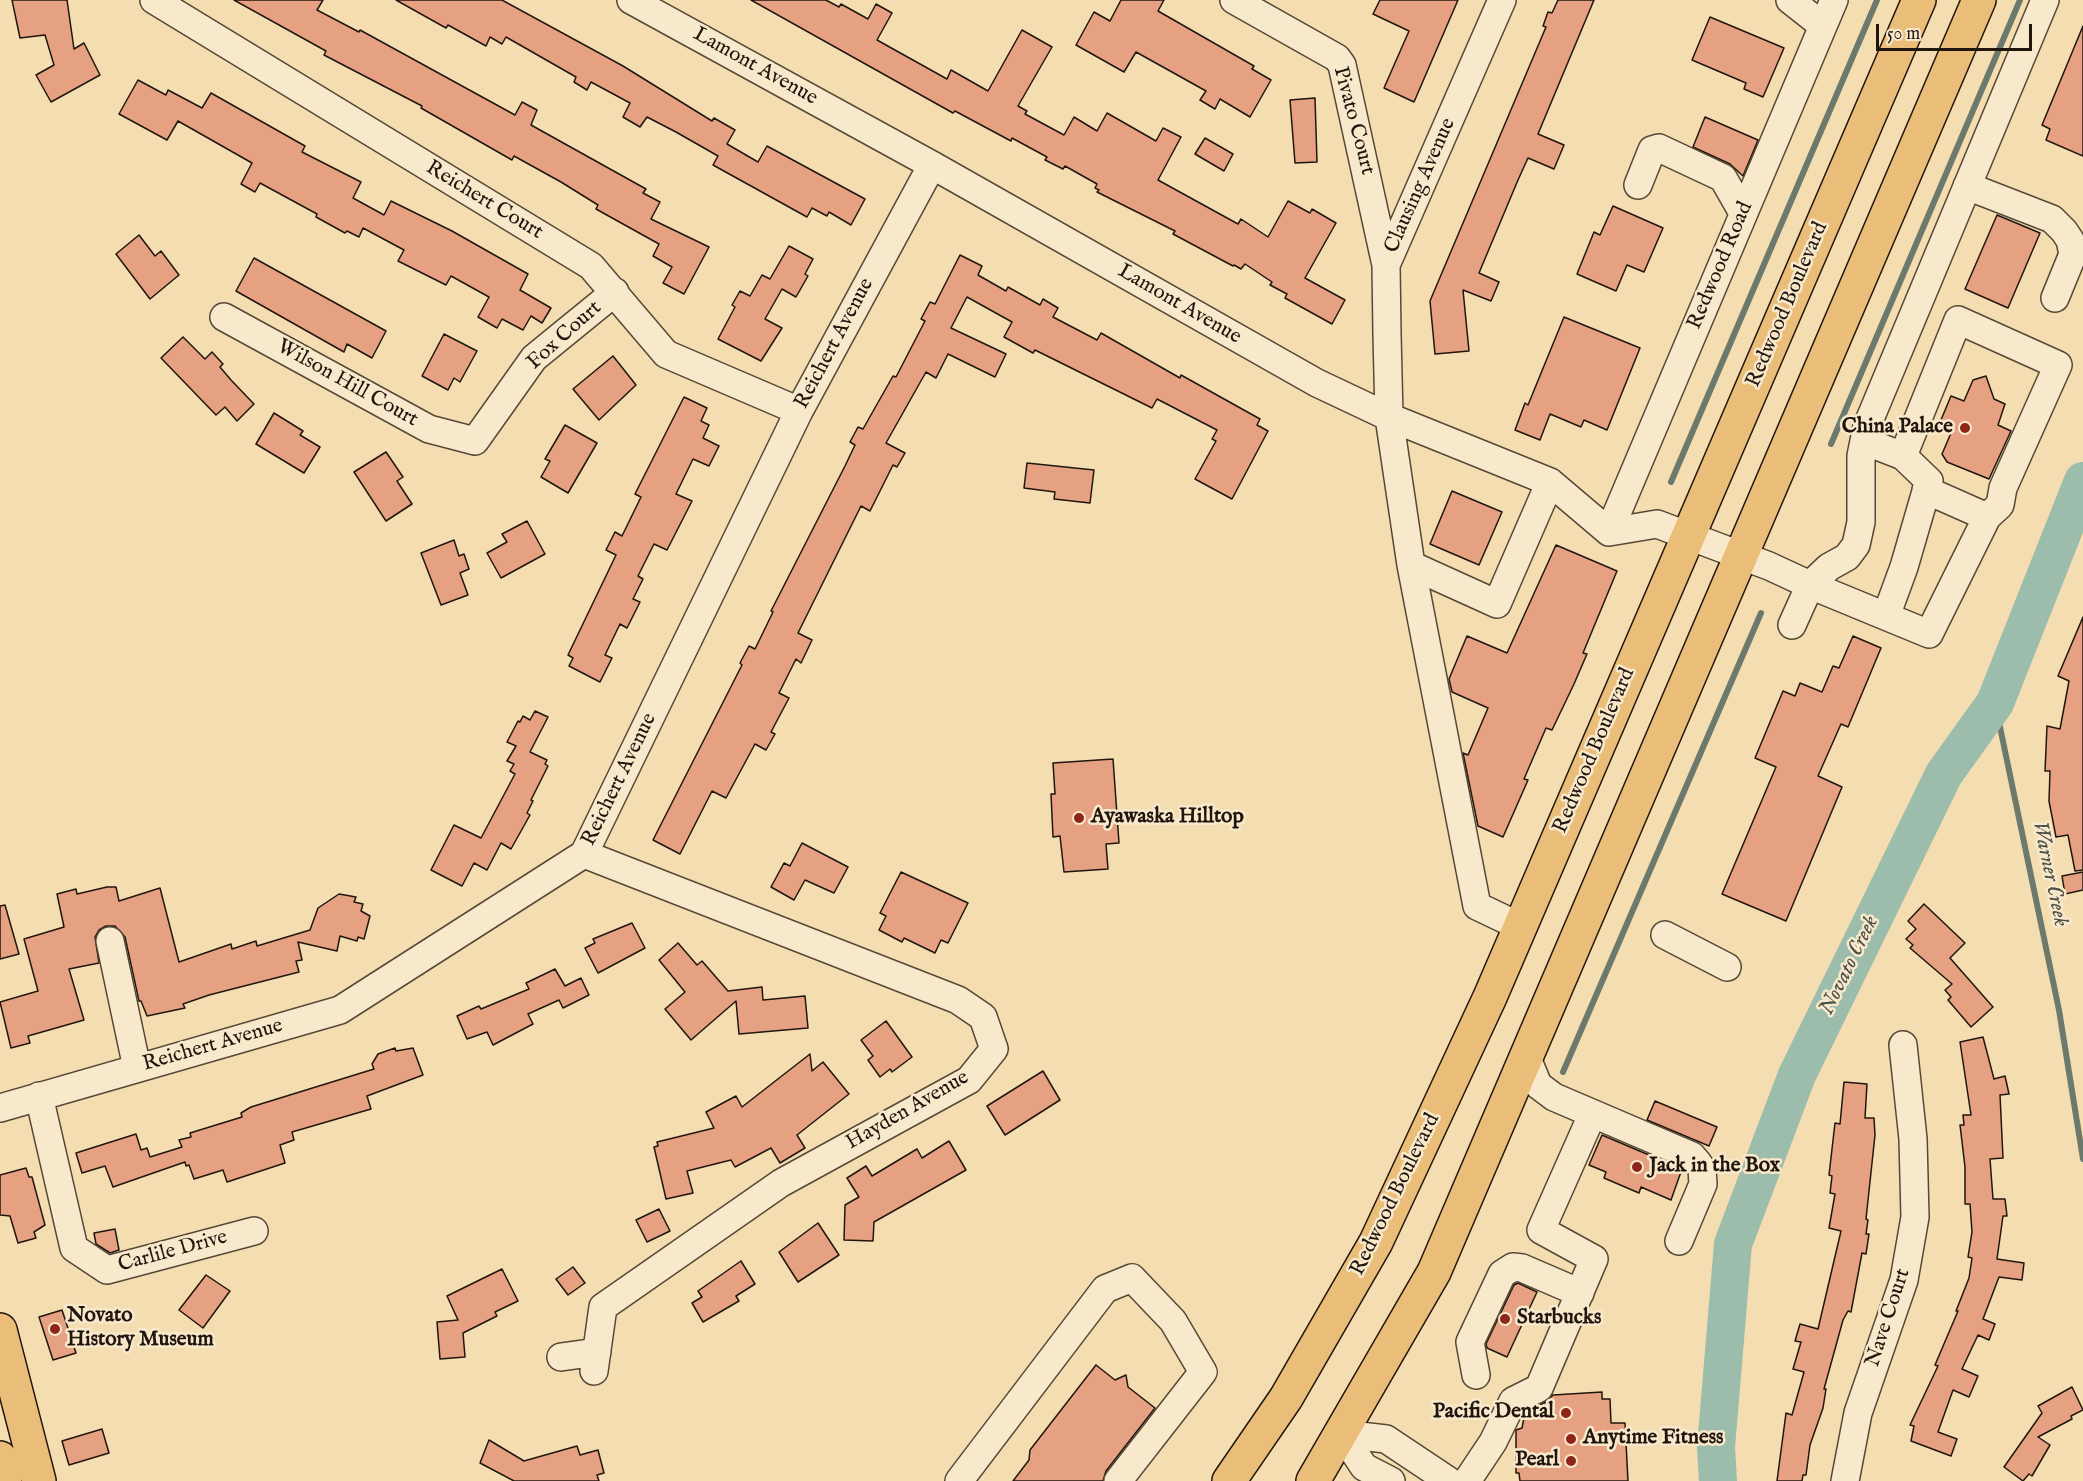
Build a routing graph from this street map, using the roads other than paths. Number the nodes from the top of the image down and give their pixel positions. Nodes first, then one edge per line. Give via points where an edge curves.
1 (154, 0) edge
2 (631, 0) edge
3 (1234, 0) edge
4 (1502, 0) edge
5 (1790, 0) edge
6 (1834, 0) edge
7 (1919, 0) edge
8 (1979, 0) edge
9 (2045, 0) edge
10 (1813, 29) junction
11 (1772, 117) dead end
12 (1773, 144) junction
13 (932, 165) junction
14 (1638, 185) dead end
15 (1967, 186) junction
16 (1743, 213) junction
17 (1386, 265) junction
18 (615, 292) junction
19 (2055, 298) dead end
20 (224, 317) dead end
21 (799, 411) junction
22 (1389, 417) junction
23 (476, 441) joint
24 (1864, 441) junction
25 (1903, 456) junction
26 (1550, 482) junction
27 (1926, 490) junction
28 (1987, 517) junction
29 (1609, 532) junction
30 (1688, 536) junction
31 (1740, 554) junction
32 (1411, 565) junction
33 (1810, 585) junction
34 (1886, 616) junction
35 (1792, 625) dead end
36 (584, 854) junction
37 (1519, 926) junction
38 (1665, 935) dead end
39 (110, 941) dead end
40 (1727, 967) dead end
41 (1904, 1045) dead end
42 (1527, 1058) junction
43 (137, 1068) junction
44 (39, 1096) junction
45 (0, 1108) edge
46 (1592, 1114) junction
47 (254, 1231) dead end
48 (1678, 1241) dead end
49 (1580, 1293) junction
50 (0, 1330) edge
51 (561, 1357) dead end
52 (1476, 1375) dead end
53 (1342, 1434) junction
54 (0, 1458) edge
55 (5, 1481) edge
56 (39, 1481) edge
57 (959, 1481) edge
58 (1118, 1481) edge
59 (1229, 1481) edge
60 (1313, 1481) edge
61 (1391, 1481) edge
62 (1449, 1481) edge
63 (1467, 1481) edge
64 (1845, 1481) edge

1 - 18 street, Reichert Court via 591,266
2 - 13 street, Lamont Avenue
3 - 17 street, Pivato Court via 1337,58 1342,65
4 - 17 street, Clausing Avenue
5 - 10 street
6 - 10 street, Redwood Road
7 - 30 main road, Redwood Boulevard
8 - 31 main road
9 - 15 street
10 - 12 street, Redwood Road via 1808,62
11 - 12 street
12 - 16 street, Redwood Road
13 - 21 street, Reichert Avenue
13 - 22 street, Lamont Avenue via 1317,383
14 - 16 street via 1652,150 1659,148 1723,178
15 - 19 street via 2052,219 2064,231 2073,254
15 - 24 street via 1895,354
16 - 29 street, Redwood Road
17 - 22 street, Clausing Avenue
18 - 21 street, Reichert Court via 666,354
18 - 23 street, Fox Court via 534,358
20 - 23 street, Wilson Hill Court via 429,429
21 - 36 street, Reichert Avenue
22 - 26 street, Lamont Avenue
22 - 32 street, Clausing Avenue
24 - 25 street
24 - 33 street via 1857,545
25 - 27 street via 1929,482
25 - 28 street via 1958,320 2058,365 2003,488 2000,505
26 - 29 street, Lamont Avenue
26 - 32 street via 1497,604
27 - 28 street
27 - 34 street
28 - 34 street via 1929,634
29 - 30 street via 1657,524
30 - 31 street
30 - 37 main road, Redwood Boulevard
31 - 33 street
31 - 42 main road
32 - 37 street, Clausing Avenue via 1477,906
33 - 34 street
33 - 35 street
36 - 43 street, Reichert Avenue via 340,1010
36 - 51 street, Hayden Avenue via 958,1000 983,1017 994,1049 969,1080 782,1183 603,1307 595,1362
37 - 59 main road, Redwood Boulevard via 1376,1242 1286,1398
38 - 40 street
39 - 43 street
41 - 64 street, Nave Court via 1915,1217 1904,1280 1858,1413
42 - 46 street via 1538,1084 1554,1097
42 - 53 main road via 1434,1272
43 - 44 street, Reichert Avenue
44 - 45 street, Reichert Avenue
44 - 47 street, Carlile Drive via 74,1248 107,1270
46 - 48 street via 1692,1156 1702,1168 1703,1184
46 - 49 street via 1541,1230 1594,1259
49 - 52 street via 1522,1268 1513,1267 1503,1274 1470,1342
49 - 63 street via 1539,1388 1513,1401 1493,1442
50 - 56 main road
53 - 60 main road
53 - 61 street via 1364,1467
53 - 62 street via 1386,1439
54 - 55 main road
57 - 58 street via 1105,1289 1132,1278 1173,1321 1203,1372

